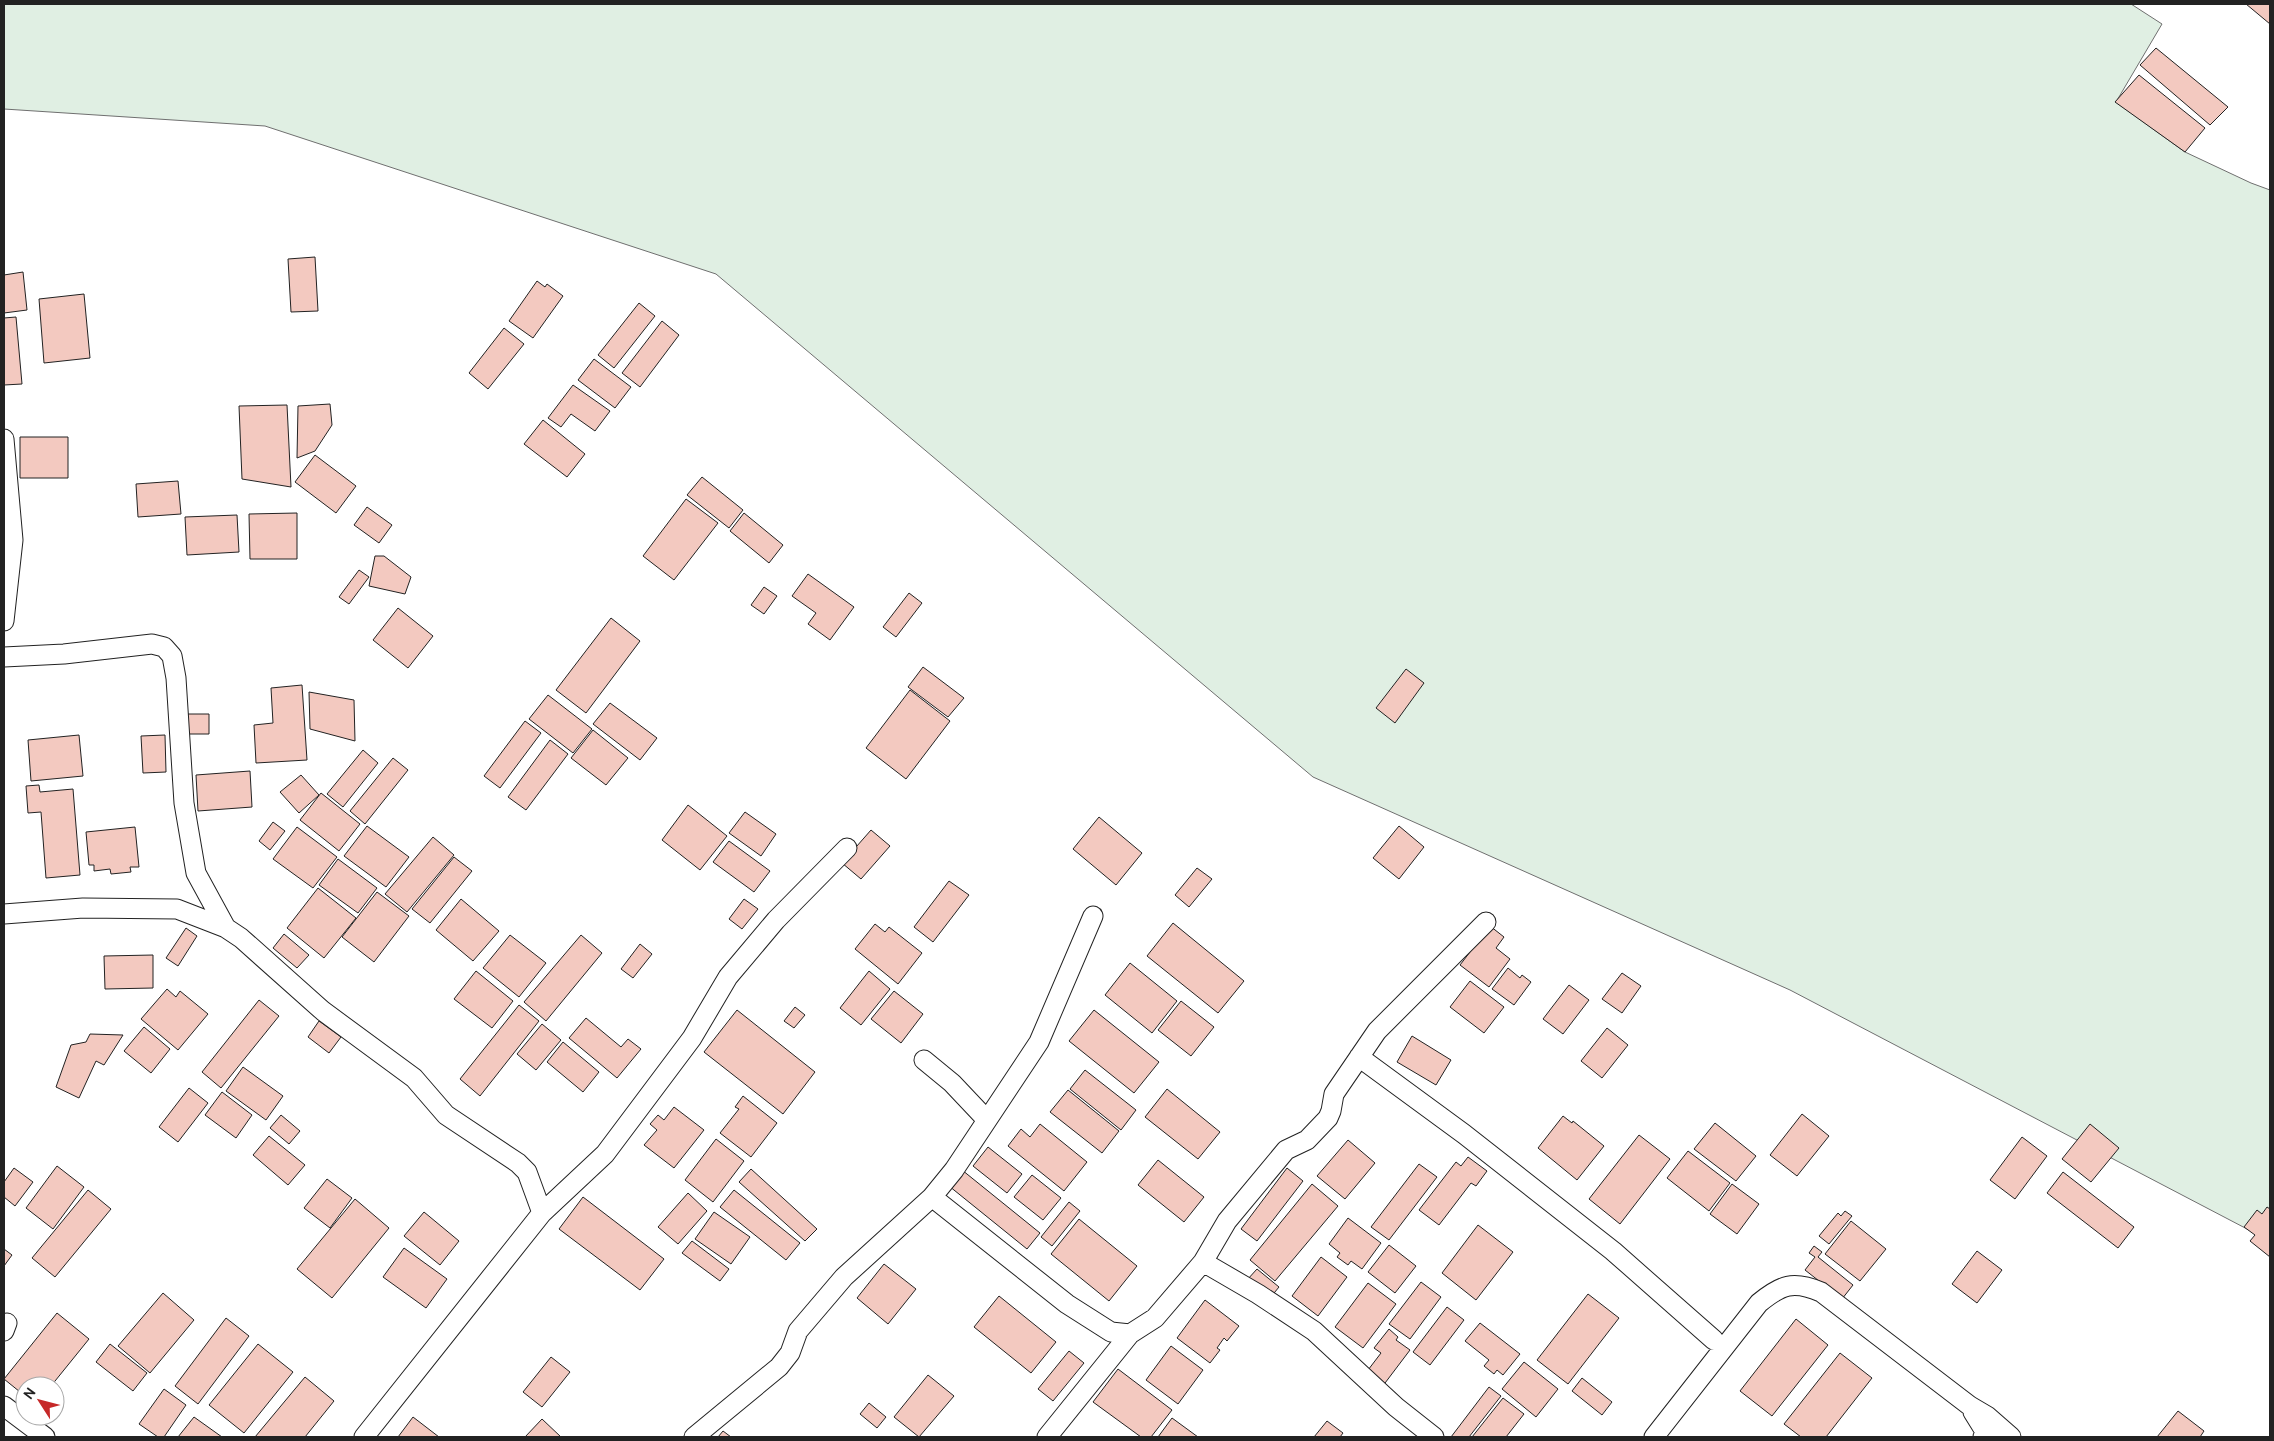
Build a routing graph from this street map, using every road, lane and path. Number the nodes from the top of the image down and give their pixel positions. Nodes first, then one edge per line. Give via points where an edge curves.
1 (4, 439) edge
2 (4, 621) edge
3 (4, 657) edge
4 (847, 848) dead end
5 (4, 914) edge
6 (1093, 916) dead end
7 (1486, 922) dead end
8 (226, 928) junction
9 (1359, 1056) junction
10 (924, 1060) dead end
11 (986, 1119) junction
12 (932, 1197) junction
13 (542, 1213) junction
14 (1203, 1262) junction
15 (1130, 1334) junction
16 (1714, 1340) dead end
17 (4, 1406) edge
18 (1970, 1406) junction
19 (45, 1437) edge
20 (364, 1437) edge
21 (694, 1437) edge
22 (1046, 1437) edge
23 (1434, 1437) edge
24 (1654, 1437) edge
25 (1983, 1437) edge
26 (2011, 1437) edge

1 - 2 street via 13,540
3 - 8 street via 152,644 164,647 172,656 184,803 196,873
4 - 13 street via 776,920 728,977 692,1038 605,1154
5 - 8 street via 83,908 177,909
6 - 11 street via 1039,1042
7 - 9 street via 1377,1031
8 - 13 street via 323,1011 414,1078 446,1115 518,1163 527,1172
9 - 14 street via 1334,1094 1328,1118 1307,1140 1286,1150 1227,1220
9 - 16 street via 1613,1250
10 - 11 street via 952,1083
11 - 12 street via 954,1170
12 - 15 street via 1067,1304 1111,1332
12 - 21 street via 844,1277 798,1331 790,1353 779,1367
13 - 20 street
14 - 15 street via 1155,1318
14 - 23 street via 1314,1332
15 - 22 street
17 - 19 street
18 - 24 street via 1821,1292 1804,1284 1790,1284 1759,1303
18 - 25 street via 1986,1432
18 - 26 street

